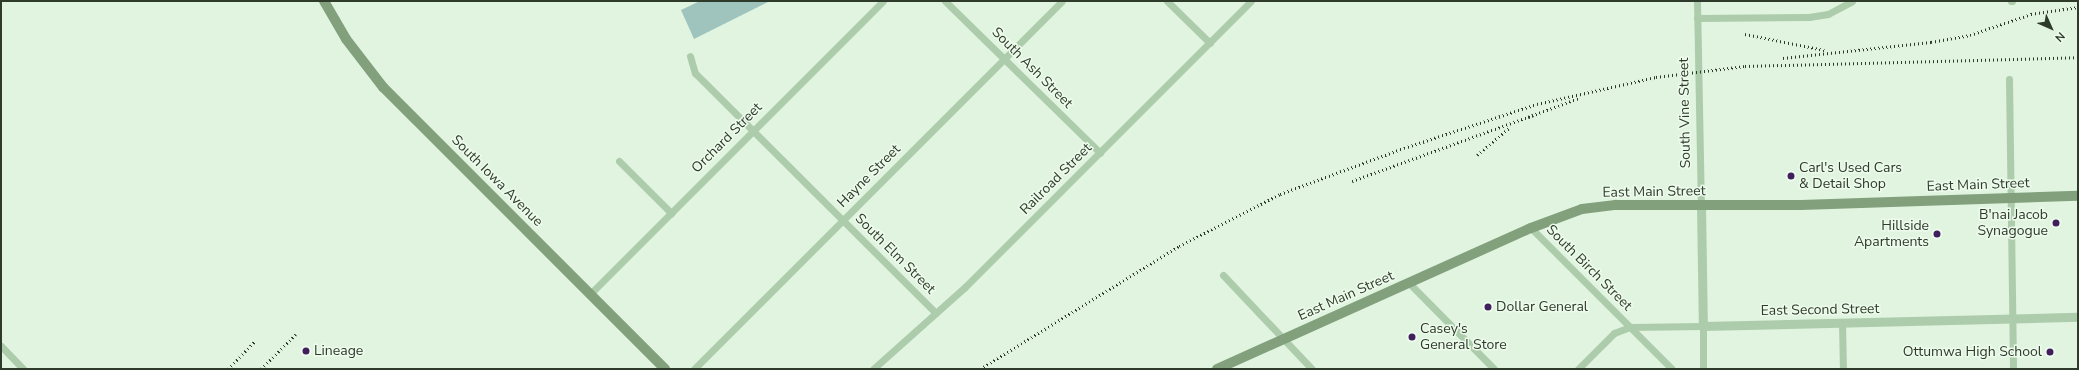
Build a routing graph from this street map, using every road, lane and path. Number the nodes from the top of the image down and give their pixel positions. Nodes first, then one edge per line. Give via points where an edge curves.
1 (324, 1) edge
2 (883, 1) edge
3 (945, 1) edge
4 (1062, 1) edge
5 (1166, 1) edge
6 (1251, 1) edge
7 (1697, 1) edge
8 (1852, 1) edge
9 (1697, 18) junction
10 (1210, 43) junction
11 (690, 56) dead end
12 (1004, 59) junction
13 (2009, 79) dead end
14 (753, 131) junction
15 (1100, 153) junction
16 (619, 161) dead end
17 (2078, 196) edge
18 (2012, 198) junction
19 (1701, 205) junction
20 (671, 213) junction
21 (843, 221) junction
22 (1531, 228) junction
23 (1223, 275) dead end
24 (1409, 283) junction
25 (590, 294) junction
26 (936, 313) junction
27 (2078, 318) edge
28 (2014, 319) junction
29 (1842, 323) junction
30 (1703, 326) junction
31 (1630, 327) junction
32 (1286, 339) junction
33 (1, 346) edge
34 (23, 369) edge
35 (665, 369) edge
36 (694, 369) edge
37 (873, 369) edge
38 (1216, 369) edge
39 (1312, 369) edge
40 (1494, 369) edge
41 (1578, 369) edge
42 (1672, 369) edge
43 (1703, 369) edge
44 (1843, 369) edge
45 (2013, 369) edge

1 - 25 main road, South Iowa Avenue via 346,39 383,87
2 - 14 street, Orchard Street
3 - 12 street, South Ash Street
4 - 12 street, Hayne Street
5 - 10 street
6 - 10 street, Railroad Street
7 - 9 street, South Vine Street
8 - 9 street via 1828,14 1809,17
9 - 19 street, South Vine Street
10 - 15 street, Railroad Street
11 - 14 street, South Elm Street via 695,73
12 - 15 street, South Ash Street
12 - 21 street, Hayne Street
13 - 18 street
14 - 20 street, Orchard Street
14 - 21 street, South Elm Street
15 - 26 street, Railroad Street
16 - 20 street
17 - 18 main road, East Main Street
18 - 19 main road, East Main Street
18 - 28 street
19 - 22 main road, East Main Street via 1592,207 1559,216
19 - 30 street, South Vine Street
20 - 25 street, Orchard Street
21 - 26 street, South Elm Street
21 - 36 street, Hayne Street
22 - 24 main road, East Main Street
22 - 31 street, South Birch Street
23 - 32 street
24 - 32 main road, East Main Street
24 - 40 street
25 - 35 main road, South Iowa Avenue
26 - 37 street, Railroad Street
27 - 28 street, East Second Street
28 - 29 street, East Second Street
28 - 45 street
29 - 30 street, East Second Street
29 - 44 street
30 - 31 street, East Second Street
30 - 43 street, South Vine Street
31 - 41 street, East Second Street via 1614,333
31 - 42 street, South Birch Street
32 - 38 main road, East Main Street
32 - 39 street
33 - 34 street

